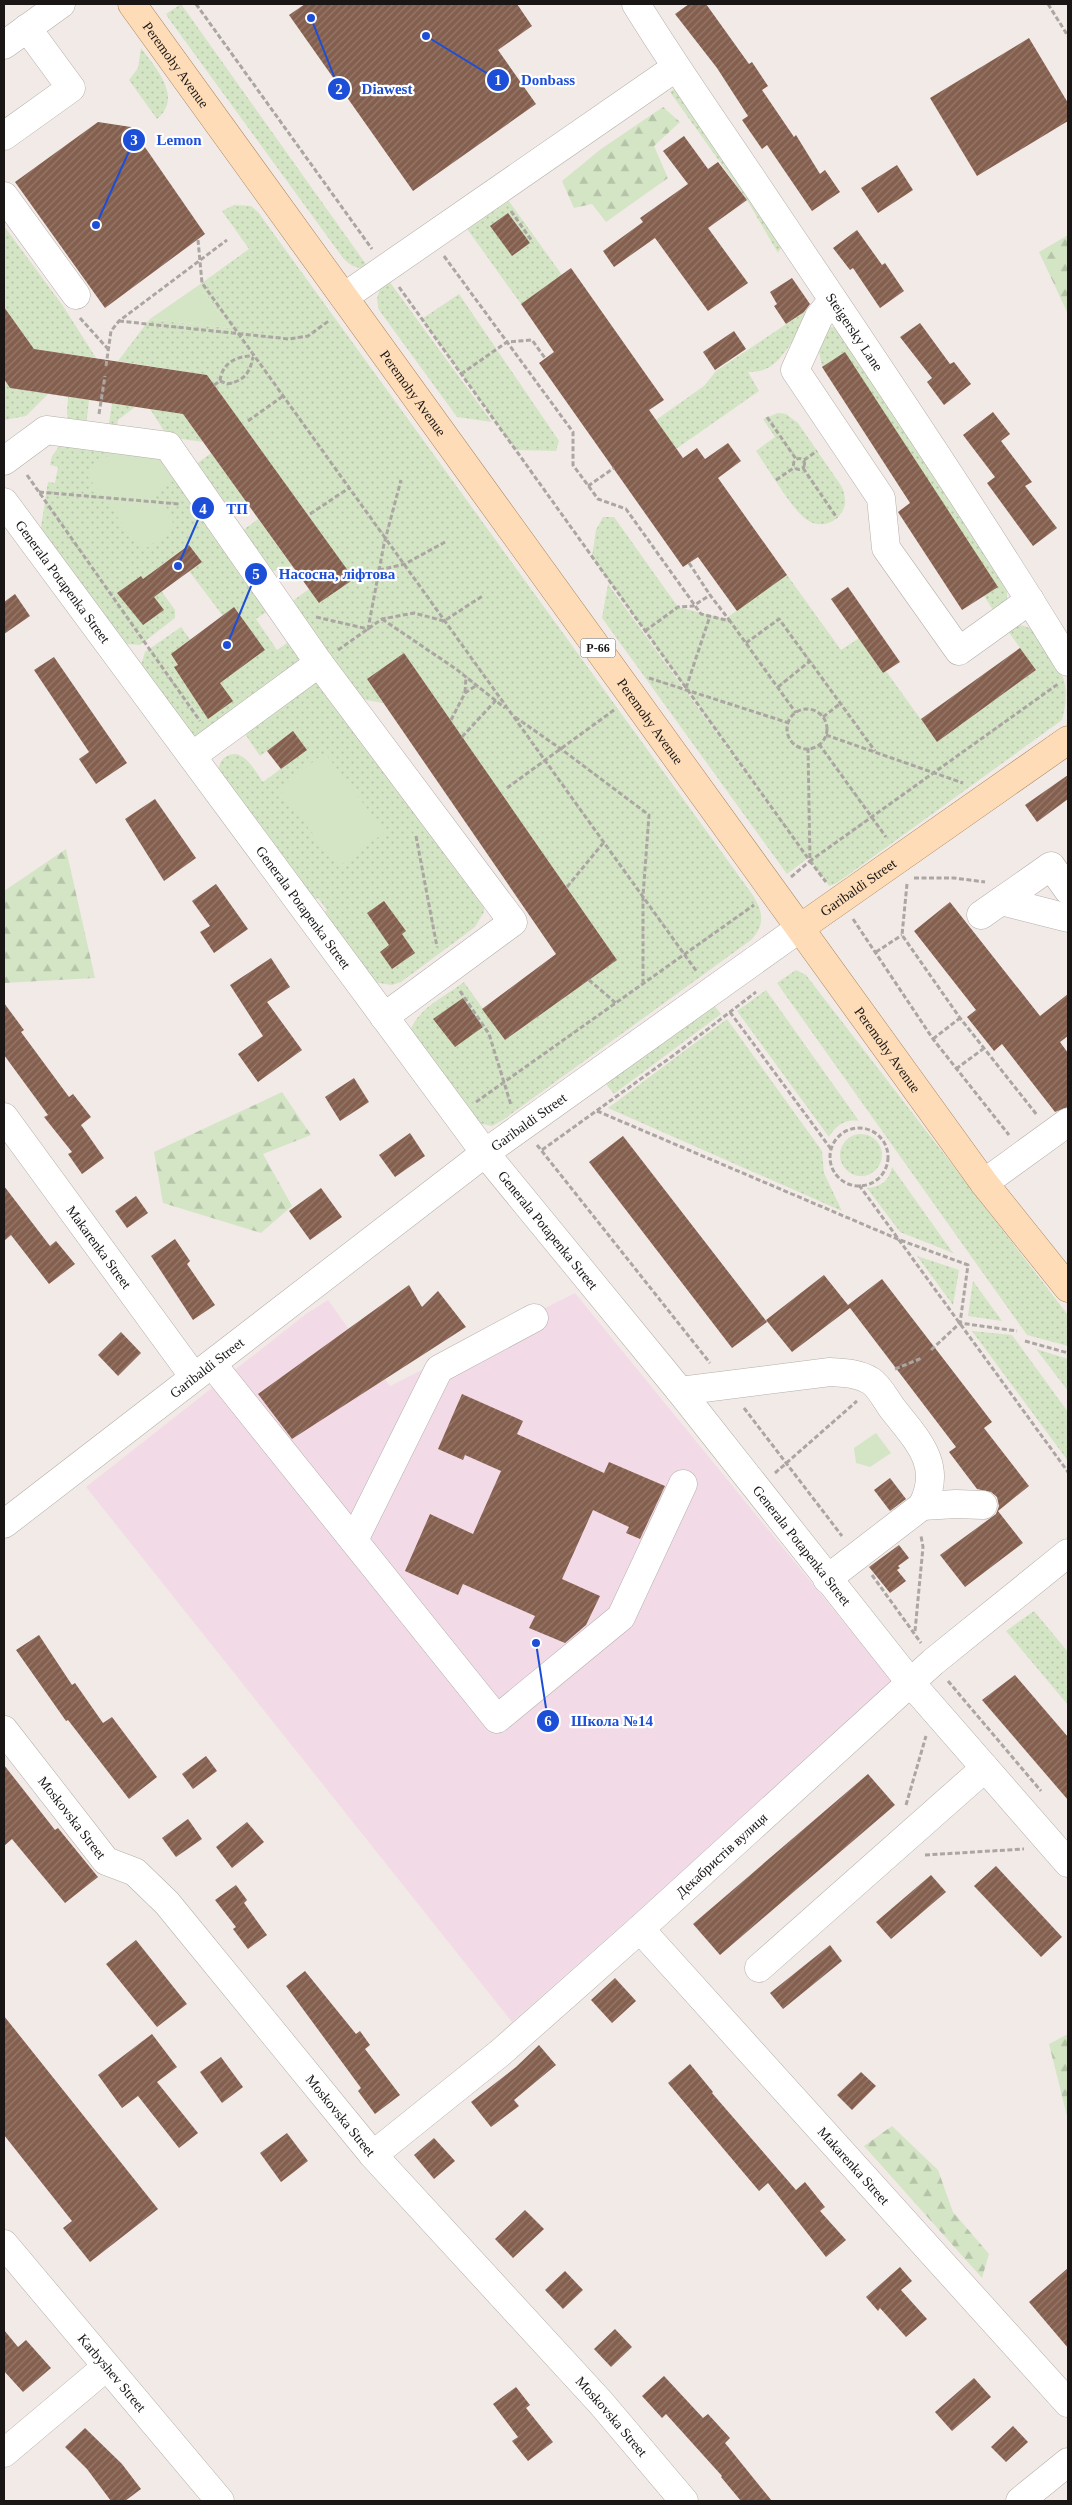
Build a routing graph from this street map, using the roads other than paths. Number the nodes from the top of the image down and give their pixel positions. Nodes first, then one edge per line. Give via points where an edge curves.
1 (61, 4) edge
2 (132, 4) edge
3 (636, 4) edge
4 (27, 28) junction
5 (4, 44) edge
6 (675, 68) junction
7 (4, 136) edge
8 (4, 196) edge
9 (833, 300) junction
10 (75, 304) road end
11 (339, 307) junction
12 (4, 461) edge
13 (4, 502) edge
14 (1030, 600) junction
15 (319, 662) junction
16 (1064, 672) edge
17 (1068, 740) edge
18 (192, 756) junction
19 (1068, 890) edge
20 (1068, 918) edge
21 (800, 928) junction
22 (384, 1017) junction
23 (4, 1117) edge
24 (1060, 1128) edge
25 (485, 1153) junction
26 (984, 1183) junction
27 (1068, 1288) edge
28 (534, 1318) dead end
29 (203, 1371) junction
30 (680, 1391) junction
31 (683, 1484) dead end
32 (983, 1505) dead end
33 (919, 1508) junction
34 (4, 1524) edge
35 (354, 1540) junction
36 (1068, 1553) edge
37 (827, 1579) junction
38 (910, 1682) junction
39 (4, 1730) edge
40 (985, 1768) junction
41 (1061, 1855) edge
42 (640, 1929) junction
43 (760, 1968) dead end
44 (372, 2155) junction
45 (4, 2244) edge
46 (106, 2367) junction
47 (1068, 2403) edge
48 (4, 2453) edge
49 (1068, 2462) edge
50 (220, 2501) edge
51 (684, 2501) edge
52 (1020, 2501) edge

1 - 4 street
2 - 11 main road, Peremohy Avenue / Р-66
3 - 6 street, Steigersky Lane
4 - 5 street
4 - 7 street via 72,88
6 - 9 street, Steigersky Lane
6 - 11 street via 386,268
8 - 10 street
9 - 14 street, Steigersky Lane
9 - 14 street via 819,317 795,370 881,498 886,548 959,651
11 - 21 main road, Peremohy Avenue / Р-66
12 - 15 street via 46,430 168,446
13 - 18 street, Generala Potapenka Street
14 - 16 street, Steigersky Lane
15 - 18 street
15 - 22 street via 513,922
17 - 21 main road, Garibaldi Street
18 - 22 street, Generala Potapenka Street
19 - 20 street via 1051,866 1000,901
21 - 25 street, Garibaldi Street
21 - 26 main road, Peremohy Avenue / Р-66
22 - 25 street, Generala Potapenka Street
23 - 29 street, Makarenka Street
24 - 26 street
25 - 29 street, Garibaldi Street
25 - 30 street, Generala Potapenka Street
26 - 27 main road, Peremohy Avenue / Р-66
28 - 35 street via 440,1369
29 - 34 street, Garibaldi Street
29 - 35 street, Makarenka Street
30 - 33 street via 830,1372 852,1373 872,1382 922,1446 930,1467 928,1494
30 - 37 street, Generala Potapenka Street
31 - 35 street, Makarenka Street via 621,1617 497,1719
32 - 33 street
33 - 37 street
36 - 38 street, Декабристів вулиця
37 - 38 street, Generala Potapenka Street
38 - 40 street, Generala Potapenka Street
38 - 42 street, Декабристів вулиця
39 - 44 street, Moskovska Street via 106,1861 136,1872 167,1903
40 - 41 street, Generala Potapenka Street
40 - 43 street
42 - 44 street, Декабристів вулиця via 500,2053
42 - 47 street, Makarenka Street
44 - 51 street, Moskovska Street via 601,2403
45 - 46 street, Karbyshev Street
46 - 48 street
46 - 50 street, Karbyshev Street
49 - 52 street

